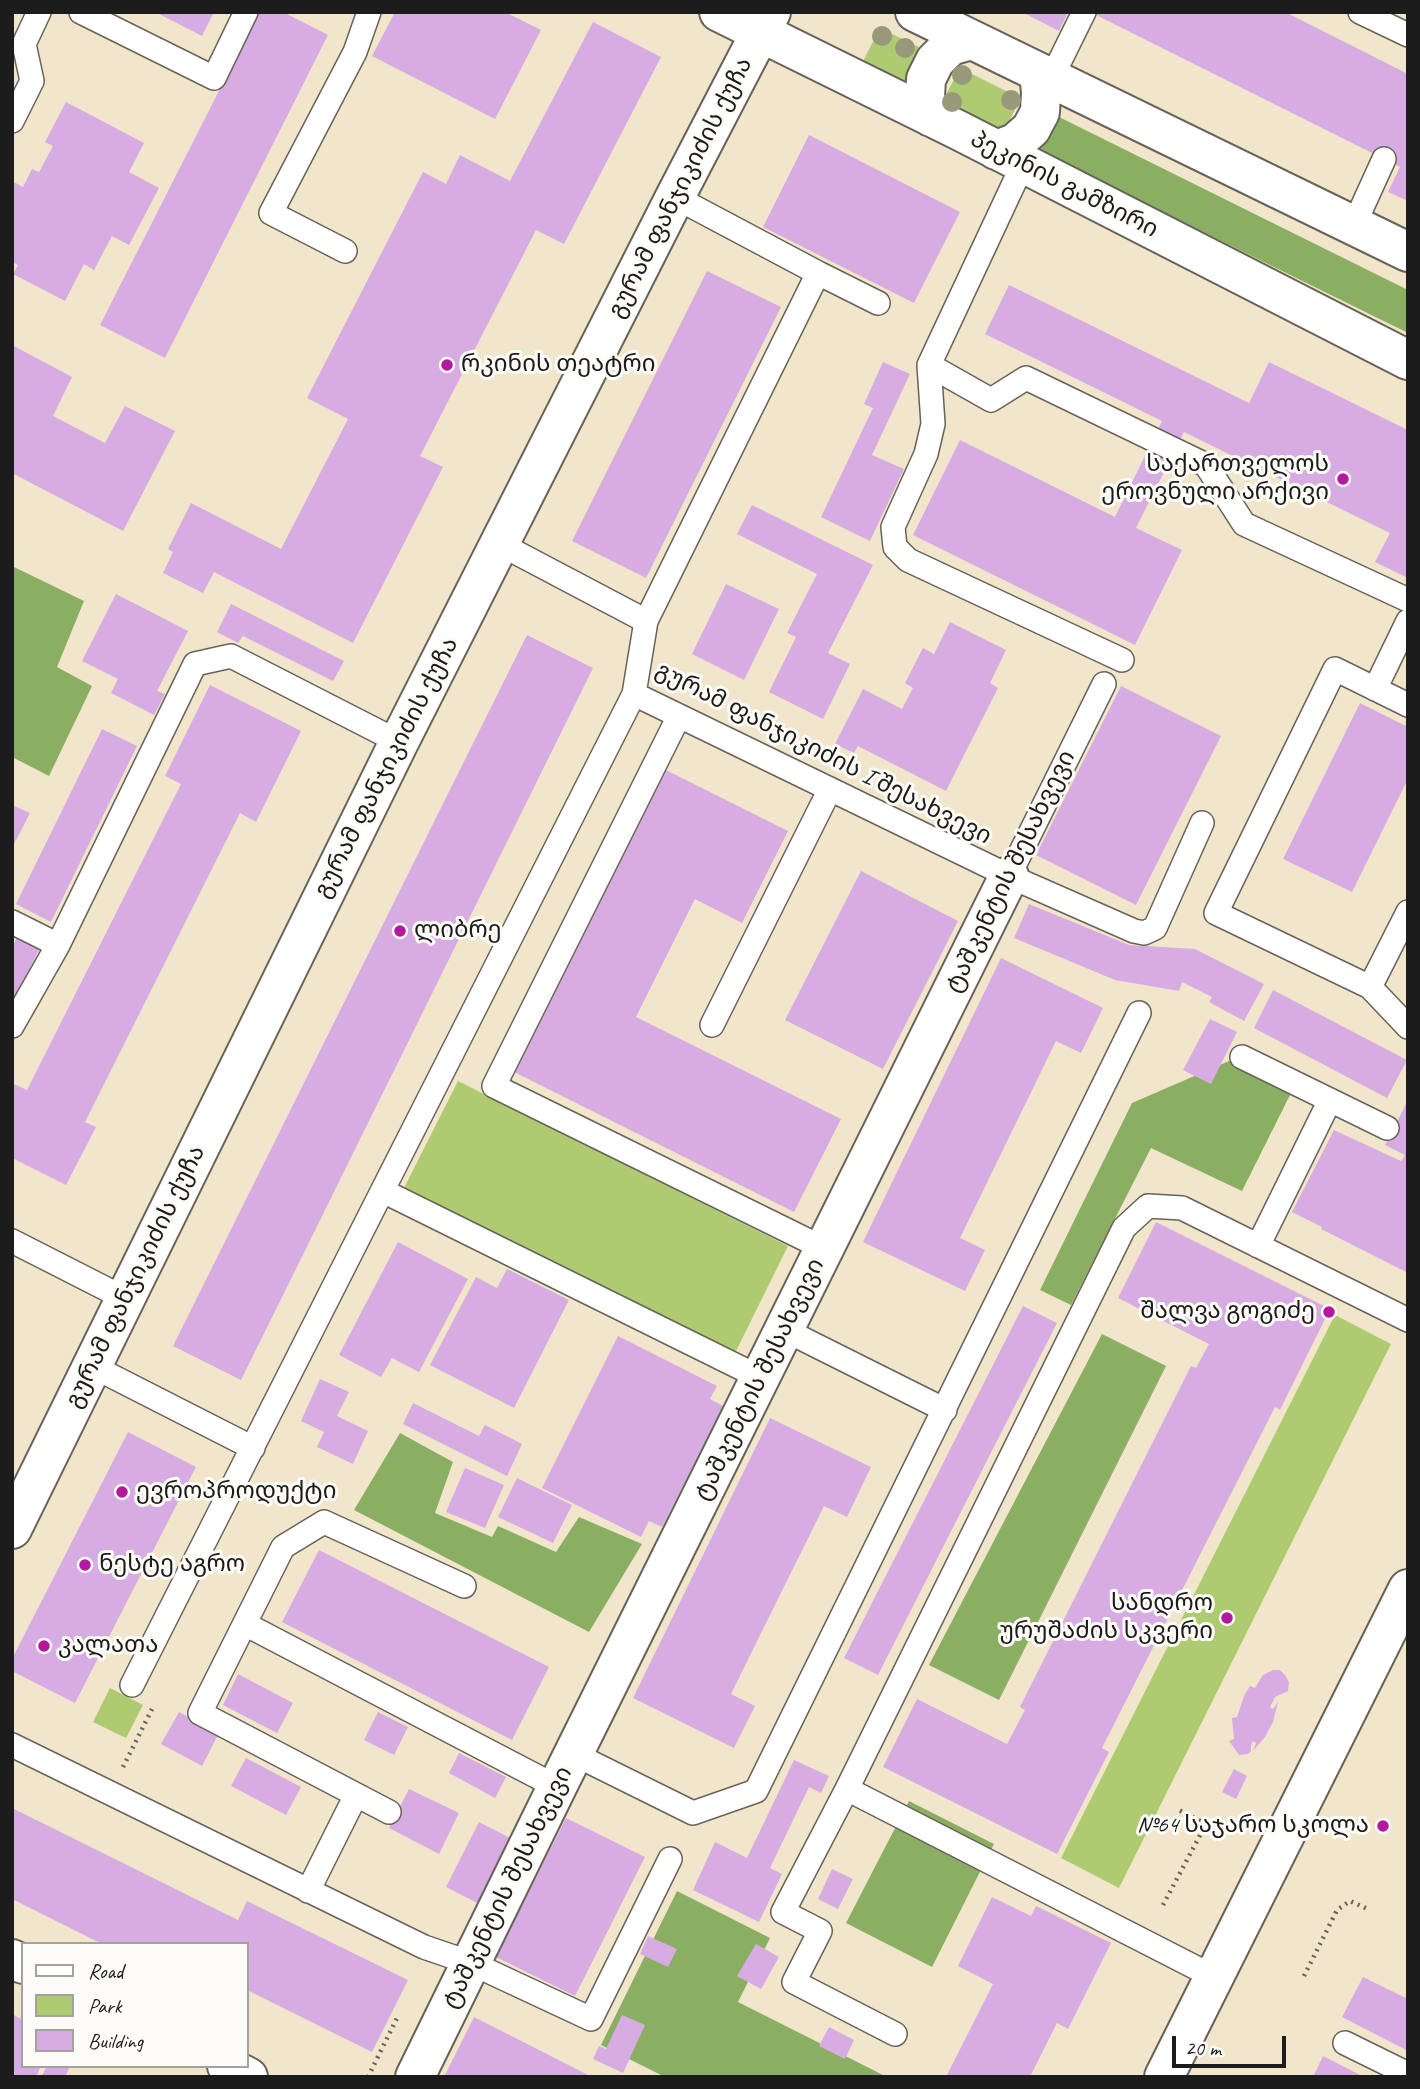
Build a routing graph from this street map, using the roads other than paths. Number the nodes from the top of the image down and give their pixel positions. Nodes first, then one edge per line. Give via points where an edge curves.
1 (39, 12) edge
2 (81, 12) edge
3 (246, 12) edge
4 (369, 12) edge
5 (719, 12) edge
6 (915, 12) edge
7 (1084, 12) edge
8 (1360, 12) edge
9 (765, 23) edge
10 (1408, 35) edge
11 (971, 40) junction
12 (1045, 76) junction
13 (931, 117) junction
14 (12, 121) edge
15 (1010, 157) junction
16 (1384, 159) dead end
17 (675, 197) junction
18 (1354, 225) junction
19 (345, 251) dead end
20 (1408, 252) edge
21 (818, 273) junction
22 (878, 303) dead end
23 (1408, 360) edge
24 (929, 365) junction
25 (500, 544) junction
26 (1408, 600) edge
27 (646, 621) junction
28 (1408, 621) edge
29 (1122, 660) dead end
30 (1104, 684) dead end
31 (1375, 689) junction
32 (634, 694) junction
33 (1408, 705) edge
34 (679, 716) junction
35 (399, 742) junction
36 (830, 789) junction
37 (1202, 823) dead end
38 (1009, 876) junction
39 (1408, 912) edge
40 (12, 922) edge
41 (58, 945) junction
42 (1370, 987) junction
43 (1139, 1013) dead end
44 (712, 1025) dead end
45 (12, 1026) edge
46 (1408, 1027) edge
47 (1241, 1057) dead end
48 (1330, 1100) junction
49 (1387, 1128) dead end
50 (383, 1191) junction
51 (12, 1241) edge
52 (1258, 1246) junction
53 (825, 1249) junction
54 (124, 1298) junction
55 (1408, 1320) edge
56 (785, 1330) junction
57 (92, 1366) junction
58 (761, 1378) junction
59 (945, 1410) junction
60 (253, 1448) junction
61 (12, 1529) edge
62 (464, 1587) dead end
63 (1404, 1607) edge
64 (245, 1624) junction
65 (132, 1685) dead end
66 (12, 1745) edge
67 (574, 1754) junction
68 (556, 1787) junction
69 (847, 1789) junction
70 (356, 1795) junction
71 (388, 1812) dead end
72 (670, 1859) dead end
73 (307, 1891) junction
74 (471, 1964) junction
75 (1214, 1977) junction
76 (895, 2035) dead end
77 (1345, 2043) dead end
78 (231, 2068) edge
79 (1408, 2074) edge
80 (247, 2077) edge
81 (415, 2077) edge
82 (1164, 2077) edge

1 - 14 lane via 24,44 32,81
2 - 3 lane via 214,78
4 - 19 lane via 355,52 271,213
5 - 9 main road, პეკინის გამზირი
6 - 11 main road
7 - 12 lane
8 - 10 lane
9 - 13 main road, პეკინის გამზირი
9 - 17 main road, გურამ ფანჯიკიძის ქუჩა
11 - 12 main road
11 - 13 main road via 950,46 935,61 926,79
12 - 15 main road via 1040,112 1031,129 1015,143
12 - 18 main road
13 - 15 main road, პეკინის გამზირი
15 - 23 main road, პეკინის გამზირი
15 - 24 lane
16 - 18 lane
17 - 21 lane
17 - 25 main road, გურამ ფანჯიკიძის ქუჩა
18 - 20 main road
21 - 22 lane
21 - 27 lane, გურამ ფანჯიკიძის I შესახვევი
24 - 26 lane via 992,400 1026,378 1206,465 1244,524
24 - 29 lane via 933,424 926,454 892,527 895,547 908,560
25 - 27 lane
25 - 35 main road, გურამ ფანჯიკიძის ქუჩა
27 - 32 lane, გურამ ფანჯიკიძის I შესახვევი
28 - 31 lane
30 - 38 lane, ტაშკენტის შესახვევი
31 - 33 lane
31 - 42 lane via 1335,669 1216,913
32 - 34 lane, გურამ ფანჯიკიძის I შესახვევი
32 - 50 lane
34 - 36 lane, გურამ ფანჯიკიძის I შესახვევი
34 - 53 lane via 494,1086
35 - 41 lane via 231,656 195,664
35 - 54 main road, გურამ ფანჯიკიძის ქუჩა
36 - 38 lane, გურამ ფანჯიკიძის I შესახვევი
36 - 44 lane
37 - 38 lane, გურამ ფანჯიკიძის I შესახვევი via 1155,928 1144,933
38 - 53 main road, ტაშკენტის შესახვევი
39 - 42 lane
40 - 41 lane
41 - 45 lane
42 - 46 lane
43 - 59 lane
47 - 48 lane
48 - 49 lane
48 - 52 lane
50 - 58 lane
50 - 60 lane
51 - 54 lane
52 - 55 lane
52 - 69 lane via 1182,1208 1148,1206 1124,1228
53 - 56 main road, ტაშკენტის შესახვევი
54 - 57 main road, გურამ ფანჯიკიძის ქუჩა
56 - 58 main road, ტაშკენტის შესახვევი
56 - 59 lane
57 - 60 lane
57 - 61 main road, გურამ ფანჯიკიძის ქუჩა
58 - 67 main road, ტაშკენტის შესახვევი
59 - 67 lane via 756,1791 693,1813
60 - 65 lane
62 - 64 lane via 324,1522 283,1547
63 - 75 main road
64 - 68 lane
64 - 70 lane via 200,1713
66 - 73 lane
67 - 68 main road, ტაშკენტის შესახვევი
68 - 74 main road, ტაშკენტის შესახვევი
69 - 75 lane
69 - 76 lane via 783,1912 820,1931 793,1982
70 - 71 lane
70 - 73 lane
72 - 74 lane via 591,2019
73 - 74 lane via 424,1947
74 - 81 main road, ტაშკენტის შესახვევი
75 - 82 main road
77 - 79 lane
78 - 80 main road

